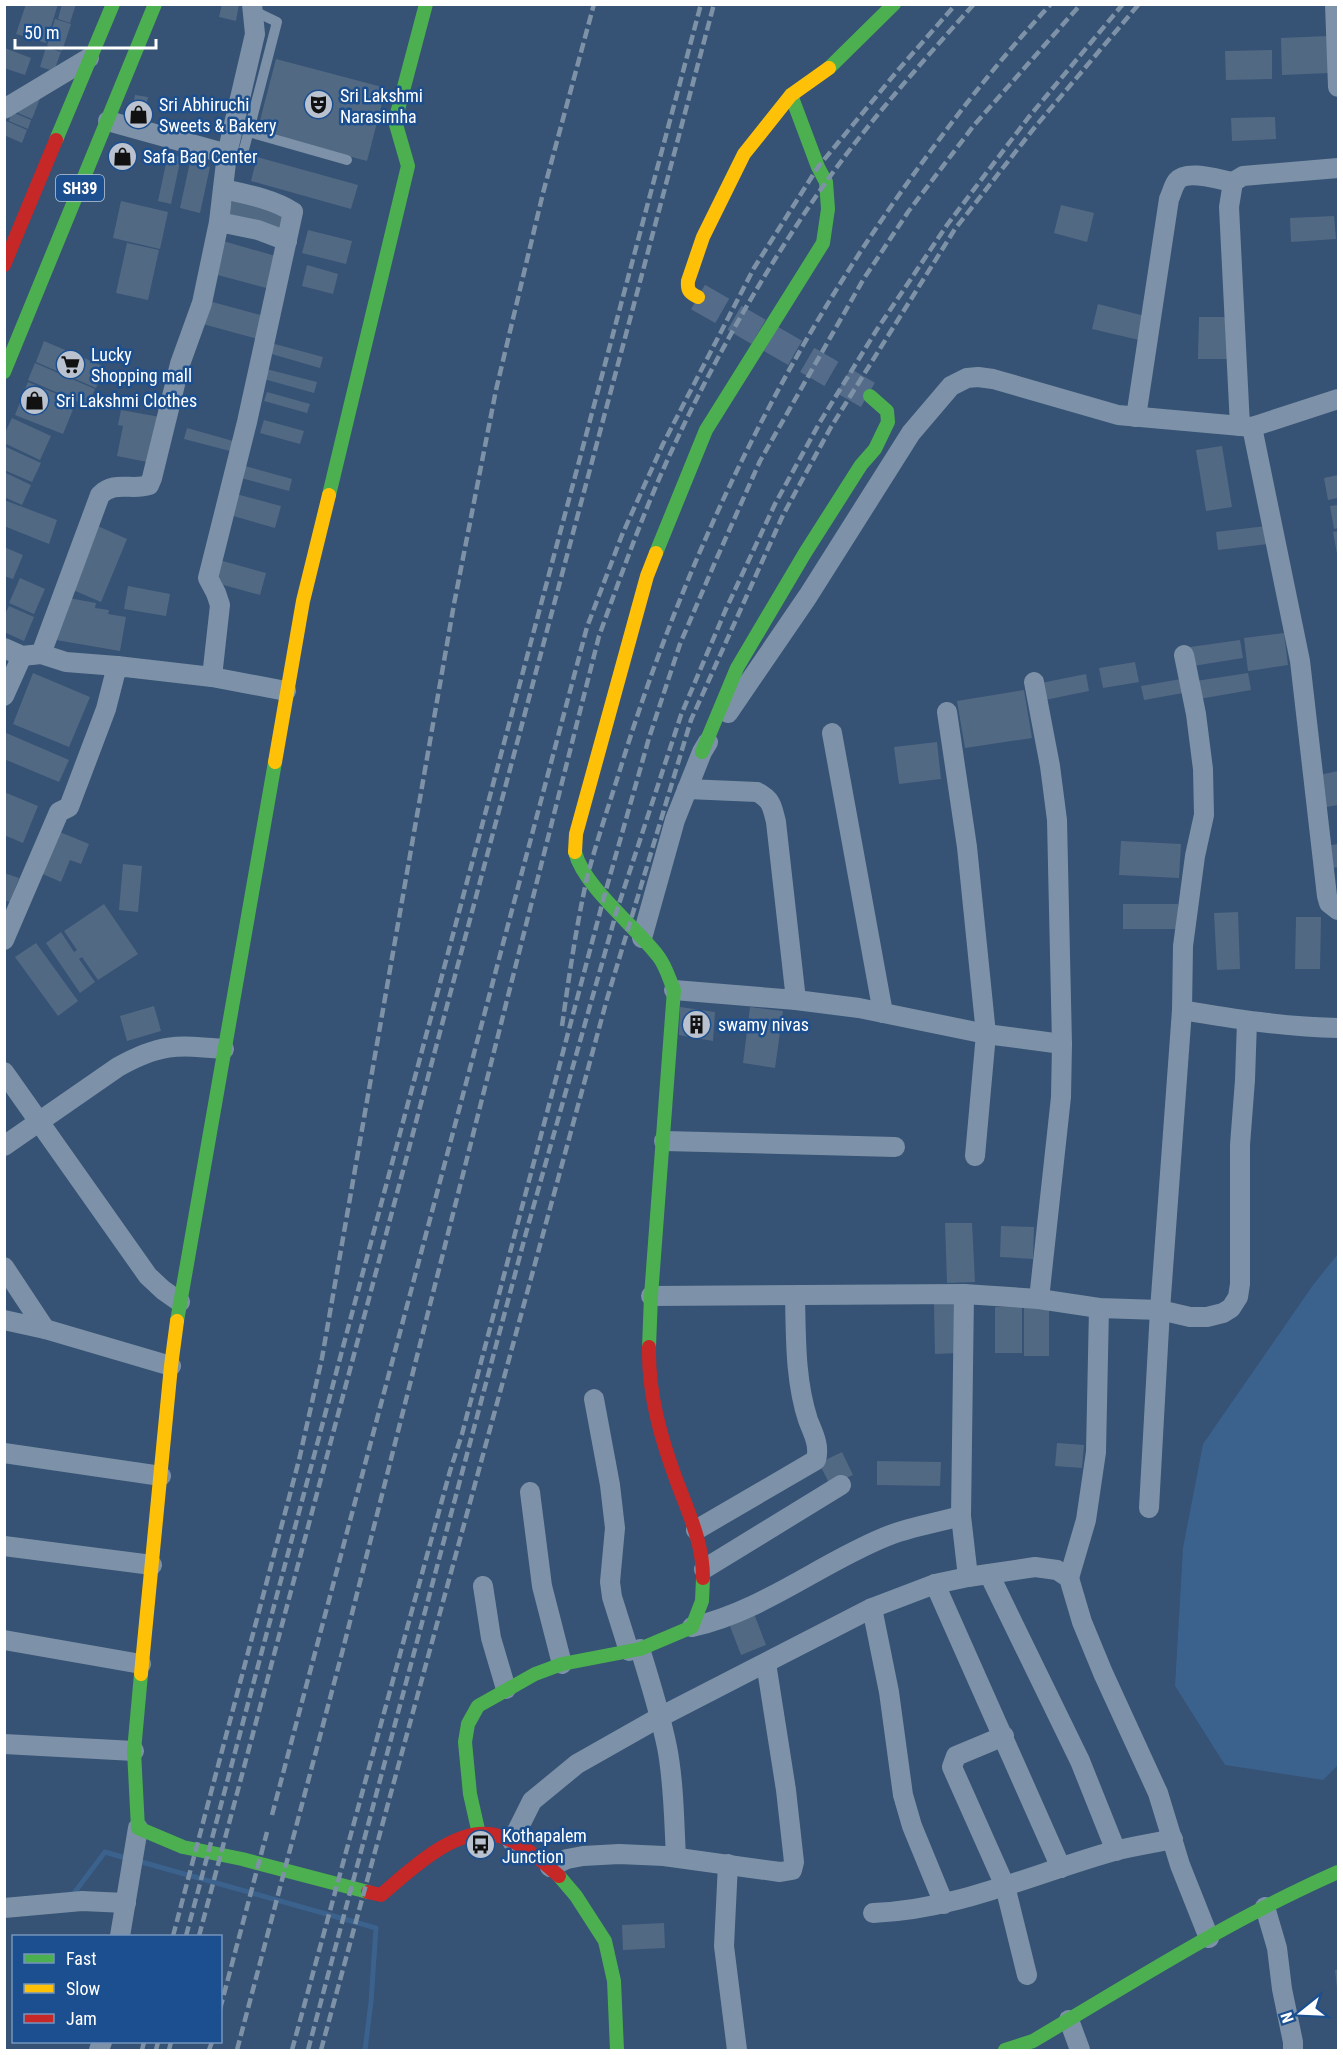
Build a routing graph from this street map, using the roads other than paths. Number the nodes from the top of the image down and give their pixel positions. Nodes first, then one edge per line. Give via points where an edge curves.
1 (113, 4) edge
2 (156, 4) edge
3 (426, 4) edge
4 (894, 4) edge
5 (1335, 4) edge
6 (252, 7) edge
7 (94, 55) junction
8 (1338, 87) edge
9 (790, 95) junction
10 (4, 109) edge
11 (108, 121) junction
12 (249, 132) junction
13 (227, 154) junction
14 (347, 160) dead end
15 (1338, 168) edge
16 (1233, 182) junction
17 (223, 189) junction
18 (219, 222) junction
19 (287, 241) junction
20 (4, 265) edge
21 (698, 297) tunnel mouth
22 (4, 372) edge
23 (870, 396) tunnel mouth
24 (1338, 399) edge
25 (1136, 417) junction
26 (1246, 427) junction
27 (22, 653) edge
28 (1184, 655) dead end
29 (117, 666) junction
30 (212, 676) junction
31 (1034, 682) dead end
32 (286, 691) junction
33 (4, 696) edge
34 (947, 711) dead end
35 (832, 733) dead end
36 (702, 752) junction
37 (687, 789) junction
38 (1338, 910) edge
39 (642, 938) junction
40 (4, 940) edge
41 (674, 990) junction
42 (796, 1000) junction
43 (1182, 1010) junction
44 (883, 1013) junction
45 (1246, 1021) junction
46 (1338, 1028) edge
47 (986, 1034) junction
48 (1062, 1044) junction
49 (224, 1049) junction
50 (4, 1072) edge
51 (40, 1122) junction
52 (664, 1141) junction
53 (4, 1146) edge
54 (895, 1147) dead end
55 (975, 1156) dead end
56 (4, 1267) edge
57 (964, 1294) junction
58 (651, 1296) junction
59 (795, 1296) junction
60 (1039, 1299) junction
61 (180, 1302) junction
62 (1099, 1308) junction
63 (1160, 1310) junction
64 (4, 1320) edge
65 (45, 1329) junction
66 (171, 1366) junction
67 (594, 1399) dead end
68 (4, 1453) edge
69 (160, 1476) junction
70 (841, 1485) dead end
71 (530, 1492) dead end
72 (1149, 1508) dead end
73 (961, 1516) junction
74 (696, 1530) junction
75 (4, 1546) edge
76 (152, 1565) junction
77 (704, 1569) junction
78 (989, 1574) junction
79 (968, 1577) junction
80 (1070, 1578) junction
81 (935, 1584) junction
82 (483, 1586) dead end
83 (872, 1608) junction
84 (692, 1627) junction
85 (4, 1640) edge
86 (634, 1650) junction
87 (766, 1663) junction
88 (141, 1664) junction
89 (562, 1664) junction
90 (506, 1689) junction
91 (660, 1717) junction
92 (1004, 1736) junction
93 (4, 1744) edge
94 (134, 1751) junction
95 (138, 1828) junction
96 (479, 1834) junction
97 (1173, 1839) junction
98 (512, 1841) junction
99 (1116, 1851) junction
100 (676, 1857) junction
101 (728, 1864) junction
102 (550, 1867) junction
103 (1061, 1868) junction
104 (1338, 1872) edge
105 (1005, 1886) junction
106 (127, 1893) junction
107 (945, 1904) junction
108 (1265, 1907) junction
109 (4, 1908) edge
110 (873, 1912) dead end
111 (120, 1935) edge
112 (1209, 1938) junction
113 (1027, 1975) dead end
114 (1069, 2020) junction
115 (617, 2050) edge
116 (737, 2050) edge
117 (1005, 2050) edge
118 (1080, 2050) edge
119 (1293, 2050) edge

1 - 7 main road, SH39
2 - 11 main road, SH39
3 - 32 main road via 395,121 408,166 305,590
4 - 9 main road via 825,71
5 - 8 street
6 - 12 lane via 277,22
6 - 13 street via 255,34
7 - 10 street
7 - 20 main road, SH39
9 - 21 main road via 744,154 703,237 687,288
9 - 39 main road via 826,182 828,208 823,243 706,430 647,576 576,834 574,850 578,865
11 - 13 street
11 - 22 main road, SH39
12 - 13 lane via 242,157
12 - 14 lane
13 - 17 street
15 - 16 street via 1250,175
16 - 25 street via 1194,175 1175,183 1169,199
16 - 26 street via 1230,247
17 - 18 street
17 - 19 street via 293,212
18 - 19 street
18 - 27 street via 202,303 180,364 149,485 117,486 100,495
19 - 30 street via 208,578 220,605
23 - 36 main road via 887,411 888,422 882,436 805,553 737,668
24 - 26 street
25 - 26 street
25 - 36 street via 978,377 951,386 910,433 808,596
26 - 38 street via 1300,661 1327,896
27 - 29 street
27 - 33 street
28 - 43 street via 1203,769 1203,815 1183,946
29 - 30 street
29 - 40 street via 106,709 69,807 59,812
30 - 32 street
31 - 48 street via 1057,820
32 - 49 main road
34 - 47 street via 967,847
35 - 44 street
36 - 37 street
37 - 39 street
37 - 42 street via 757,792 772,805
39 - 41 main road via 660,958
41 - 42 street
41 - 52 main road
42 - 44 street
43 - 45 street
43 - 63 street
44 - 47 street
45 - 46 street
45 - 63 street via 1238,1297 1231,1308 1207,1317
47 - 48 street
47 - 55 street
48 - 60 street via 1061,1097
49 - 51 street via 182,1045 138,1056
49 - 61 main road
50 - 51 street
51 - 53 street
51 - 61 street via 148,1276
52 - 54 street
52 - 58 main road
56 - 65 street
57 - 59 street
57 - 60 street
57 - 73 street
58 - 59 street
58 - 74 main road via 652,1397
59 - 74 street via 798,1380 819,1451 816,1460
60 - 62 street
61 - 66 main road
62 - 63 street
62 - 80 street via 1096,1452 1086,1520
63 - 72 street
64 - 65 street
65 - 66 street
66 - 69 main road
67 - 86 street via 615,1528 612,1597
68 - 69 street
69 - 76 main road
70 - 77 street
71 - 89 street via 542,1587
73 - 79 street
73 - 84 street via 887,1536 759,1604
74 - 77 main road
75 - 76 street
76 - 88 main road
77 - 84 main road via 702,1601
78 - 79 street
78 - 80 street via 1035,1567 1057,1570
78 - 99 street via 1080,1761
79 - 81 street
80 - 97 street via 1082,1622 1158,1793
81 - 83 street
81 - 92 street
82 - 90 street via 491,1638
83 - 87 street
83 - 107 street via 889,1692 903,1795
84 - 86 main road
85 - 88 street
86 - 89 main road
86 - 91 street
87 - 91 street
87 - 101 street via 786,1790 793,1867 780,1872
88 - 94 main road
89 - 90 main road
90 - 96 main road via 478,1706 468,1724 465,1742 470,1794
91 - 98 street via 577,1764 552,1784 532,1801
91 - 100 street via 671,1784
92 - 103 street
92 - 105 street via 956,1756 952,1767
93 - 94 street
94 - 95 main road
95 - 96 main road via 183,1848 381,1895 447,1846
95 - 106 street
96 - 98 main road
97 - 99 street
97 - 112 street
98 - 102 main road
99 - 103 street
100 - 101 street
100 - 102 street via 583,1856
101 - 116 street via 724,1946
102 - 115 main road via 571,1889 605,1940 612,1976
103 - 105 street
104 - 108 main road
105 - 107 street
105 - 113 street
106 - 109 street
106 - 111 street
107 - 110 street
108 - 112 main road
108 - 119 street via 1277,1948
112 - 114 main road
114 - 117 main road via 1033,2041
114 - 118 street

